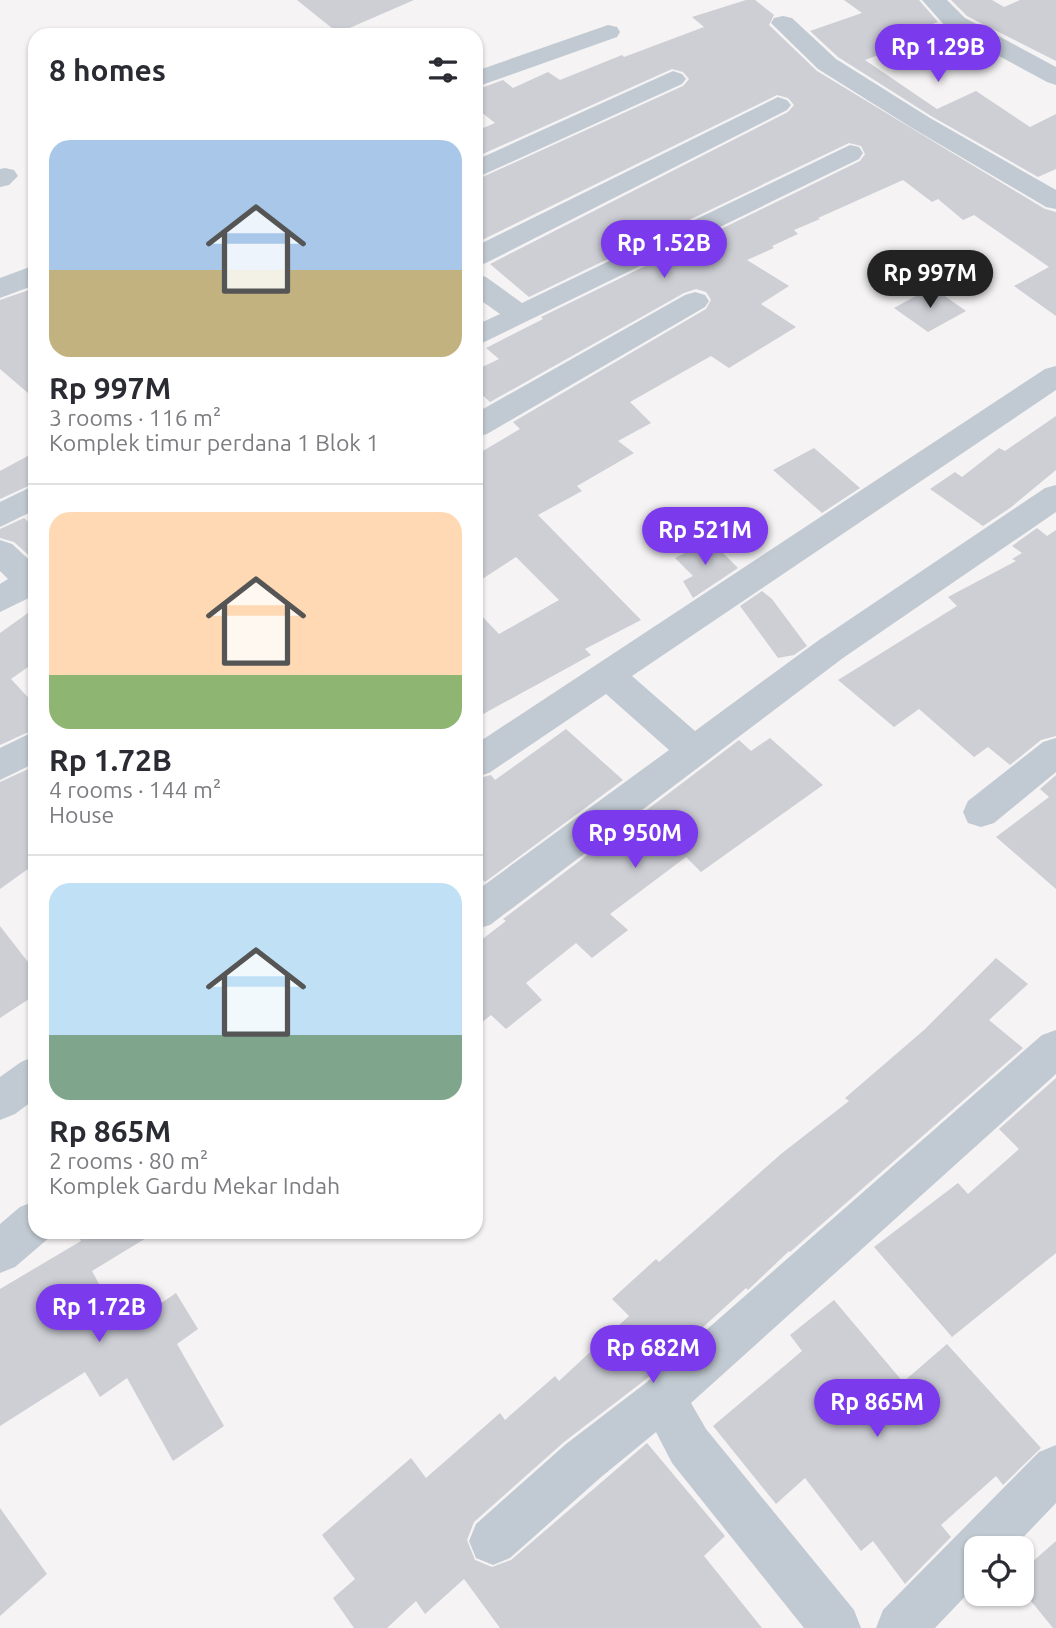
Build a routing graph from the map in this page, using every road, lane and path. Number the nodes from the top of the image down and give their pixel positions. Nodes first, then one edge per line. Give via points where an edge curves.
1 (934, 0) edge
2 (783, 23) dead end
3 (608, 32) dead end
4 (483, 77) edge
5 (1056, 77) edge
6 (673, 79) dead end
7 (778, 105) dead end
8 (850, 153) dead end
9 (483, 167) edge
10 (1056, 201) edge
11 (483, 253) edge
12 (28, 277) edge
13 (483, 288) edge
14 (0, 289) edge
15 (695, 301) dead end
16 (519, 314) junction
17 (483, 333) edge
18 (1056, 376) edge
19 (483, 423) edge
20 (1056, 496) edge
21 (28, 500) edge
22 (0, 516) edge
23 (0, 552) edge
24 (28, 576) edge
25 (28, 583) edge
26 (0, 600) edge
27 (608, 675) junction
28 (28, 749) edge
29 (694, 751) junction
30 (1056, 752) edge
31 (483, 758) edge
32 (0, 766) edge
33 (981, 812) dead end
34 (483, 907) edge
35 (1056, 1048) edge
36 (28, 1080) edge
37 (0, 1101) edge
38 (28, 1228) edge
39 (0, 1252) edge
40 (663, 1398) junction
41 (1056, 1469) edge
42 (991, 1536) edge
43 (493, 1541) dead end
44 (964, 1563) edge
45 (836, 1628) edge
46 (901, 1628) edge

1 - 5 street via 956,23
2 - 10 street via 827,64
3 - 4 street
6 - 9 street
7 - 11 street
8 - 16 street
12 - 14 street
13 - 16 street
15 - 19 street
16 - 17 street
18 - 27 street
20 - 29 street via 831,649
21 - 22 street
23 - 24 street
25 - 26 street
27 - 29 street
27 - 31 street
28 - 32 street
29 - 34 street
30 - 33 street
35 - 40 street
36 - 37 street
38 - 39 street
40 - 43 street
40 - 45 street via 689,1446
41 - 42 street
44 - 46 street

